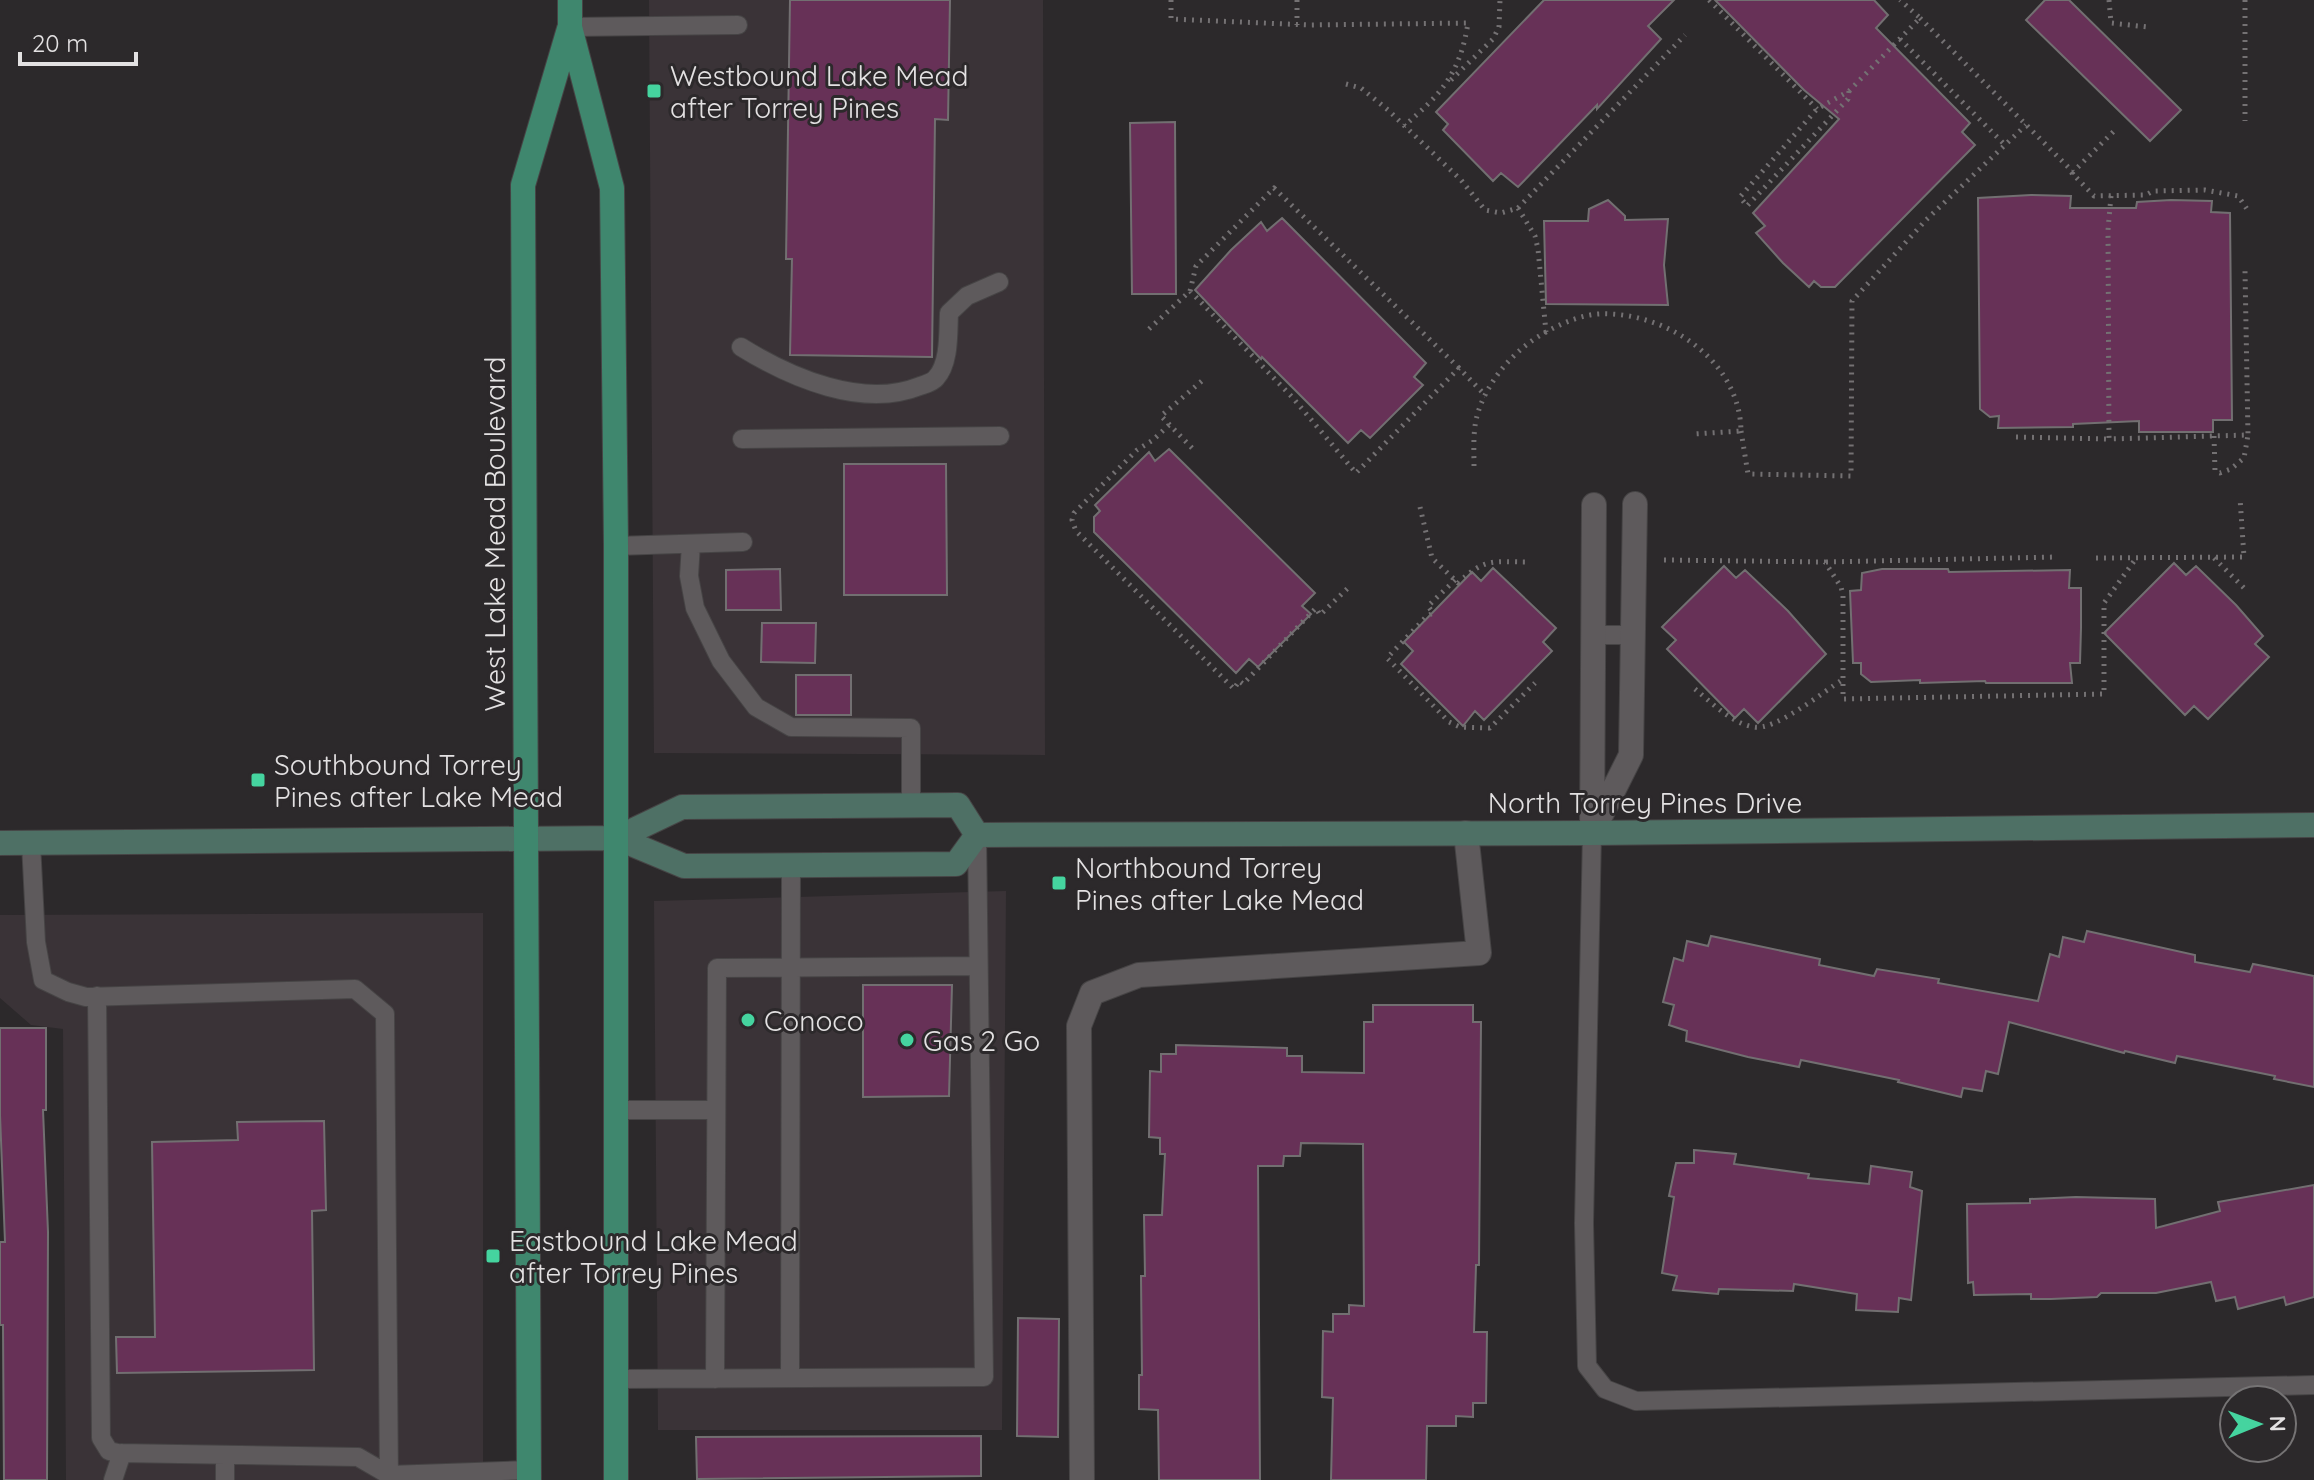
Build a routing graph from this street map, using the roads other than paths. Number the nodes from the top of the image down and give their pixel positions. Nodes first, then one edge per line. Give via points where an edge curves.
1 (570, 0) edge
2 (738, 25) dead end
3 (570, 27) junction
4 (999, 282) dead end
5 (741, 347) dead end
6 (1000, 436) dead end
7 (742, 439) dead end
8 (1635, 504) dead end
9 (1594, 505) dead end
10 (743, 542) dead end
11 (691, 544) junction
12 (616, 546) junction
13 (1593, 635) junction
14 (1633, 635) junction
15 (911, 806) junction
16 (2314, 825) edge
17 (1466, 833) junction
18 (1592, 833) junction
19 (977, 835) junction
20 (617, 838) junction
21 (526, 839) junction
22 (0, 843) edge
23 (31, 843) junction
24 (791, 865) junction
25 (978, 966) junction
26 (790, 967) junction
27 (97, 996) junction
28 (616, 1110) junction
29 (716, 1110) junction
30 (790, 1378) junction
31 (616, 1379) junction
32 (715, 1379) junction
33 (2314, 1385) edge
34 (122, 1453) junction
35 (225, 1455) junction
36 (529, 1475) edge
37 (389, 1478) edge
38 (113, 1480) edge
39 (225, 1480) edge
40 (616, 1480) edge
41 (1082, 1480) edge

1 - 3 main road, West Lake Mead Boulevard
2 - 3 lane
3 - 12 main road, West Lake Mead Boulevard via 612,188
3 - 21 main road, West Lake Mead Boulevard via 523,185
4 - 5 lane via 967,296 949,313 943,366 935,380 903,393 848,391 781,369
6 - 7 lane
8 - 14 street
9 - 13 street
10 - 11 lane
11 - 12 lane
11 - 15 lane via 695,608 738,686 756,707 791,727 911,728
12 - 20 main road, West Lake Mead Boulevard
13 - 14 lane
13 - 18 street
14 - 18 street via 1631,755
15 - 19 main road via 958,805
15 - 20 main road via 682,807
16 - 18 main road, North Torrey Pines Drive
17 - 18 main road, North Torrey Pines Drive
17 - 19 main road, North Torrey Pines Drive
17 - 41 street via 1479,953 1139,975 1092,993 1079,1026
18 - 33 lane via 1584,1223 1587,1366 1605,1389 1636,1401
19 - 24 main road via 956,864
19 - 25 lane
20 - 21 main road
20 - 24 main road via 684,866
20 - 28 main road, West Lake Mead Boulevard
21 - 23 main road
21 - 36 main road, West Lake Mead Boulevard
22 - 23 main road
23 - 27 lane via 43,980 68,992
24 - 26 lane
25 - 26 lane
25 - 30 lane via 984,1377
26 - 29 lane via 717,968
26 - 30 lane
27 - 34 lane via 101,1438 109,1451
27 - 37 lane via 355,989 385,1014
28 - 29 lane
28 - 31 main road, West Lake Mead Boulevard
29 - 32 lane
30 - 32 lane
31 - 32 lane
31 - 40 main road, West Lake Mead Boulevard
34 - 35 lane
34 - 38 lane
35 - 37 lane via 358,1457
35 - 39 lane
36 - 37 lane

